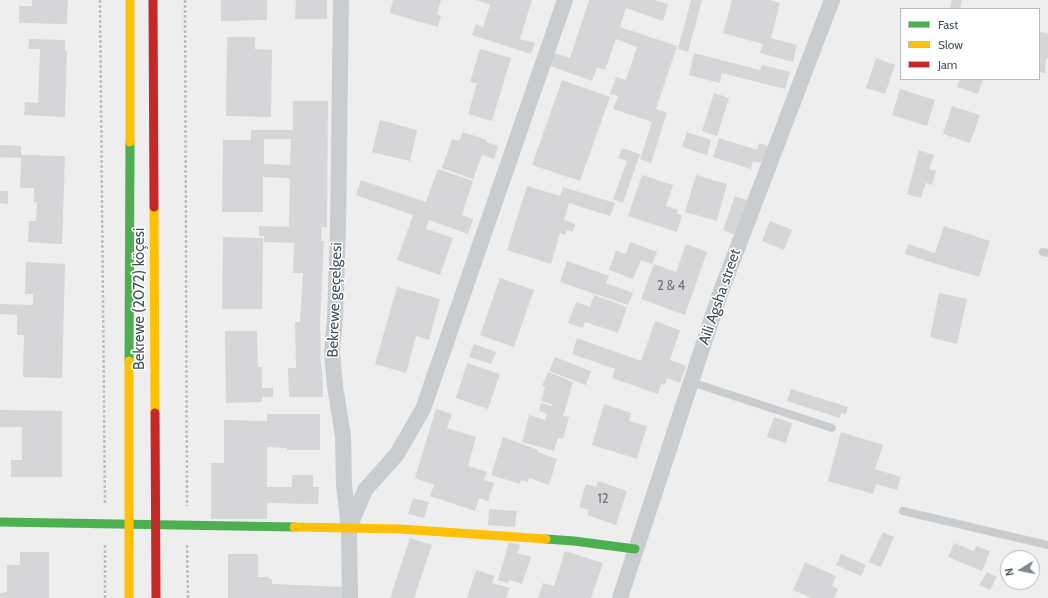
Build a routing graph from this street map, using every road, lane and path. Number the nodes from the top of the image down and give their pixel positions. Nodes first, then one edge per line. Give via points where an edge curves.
1 (100, 0) edge
2 (130, 0) edge
3 (153, 0) edge
4 (185, 0) edge
5 (341, 0) edge
6 (565, 0) edge
7 (832, 0) edge
8 (690, 382) junction
9 (832, 428) dead end
10 (903, 511) dead end
11 (0, 522) edge
12 (105, 524) junction
13 (128, 524) junction
14 (155, 525) junction
15 (187, 526) junction
16 (348, 528) junction
17 (1048, 545) edge
18 (635, 549) junction
19 (105, 598) edge
20 (129, 598) edge
21 (156, 598) edge
22 (188, 598) edge
23 (350, 598) edge
24 (620, 598) edge

1 - 12 path
2 - 13 main road, Bekrewe (2072) köçesi
3 - 14 main road, Bekrewe (2072) köçesi
4 - 15 path
5 - 16 street, Bekrewe geçelgesi via 338,227 332,352 343,436
6 - 16 street via 423,409 397,454 365,490
7 - 8 street, Aili Agsha street via 721,291
8 - 9 lane
8 - 18 street, Aili Agsha street
10 - 17 lane
11 - 12 main road
12 - 13 main road
12 - 19 path
13 - 14 main road
13 - 20 main road, Bekrewe (2072) köçesi
14 - 15 main road
14 - 21 main road, Bekrewe (2072) köçesi
15 - 16 main road
15 - 22 path
16 - 18 main road via 566,540
16 - 23 street, Bekrewe geçelgesi
18 - 24 street, Aili Agsha street

